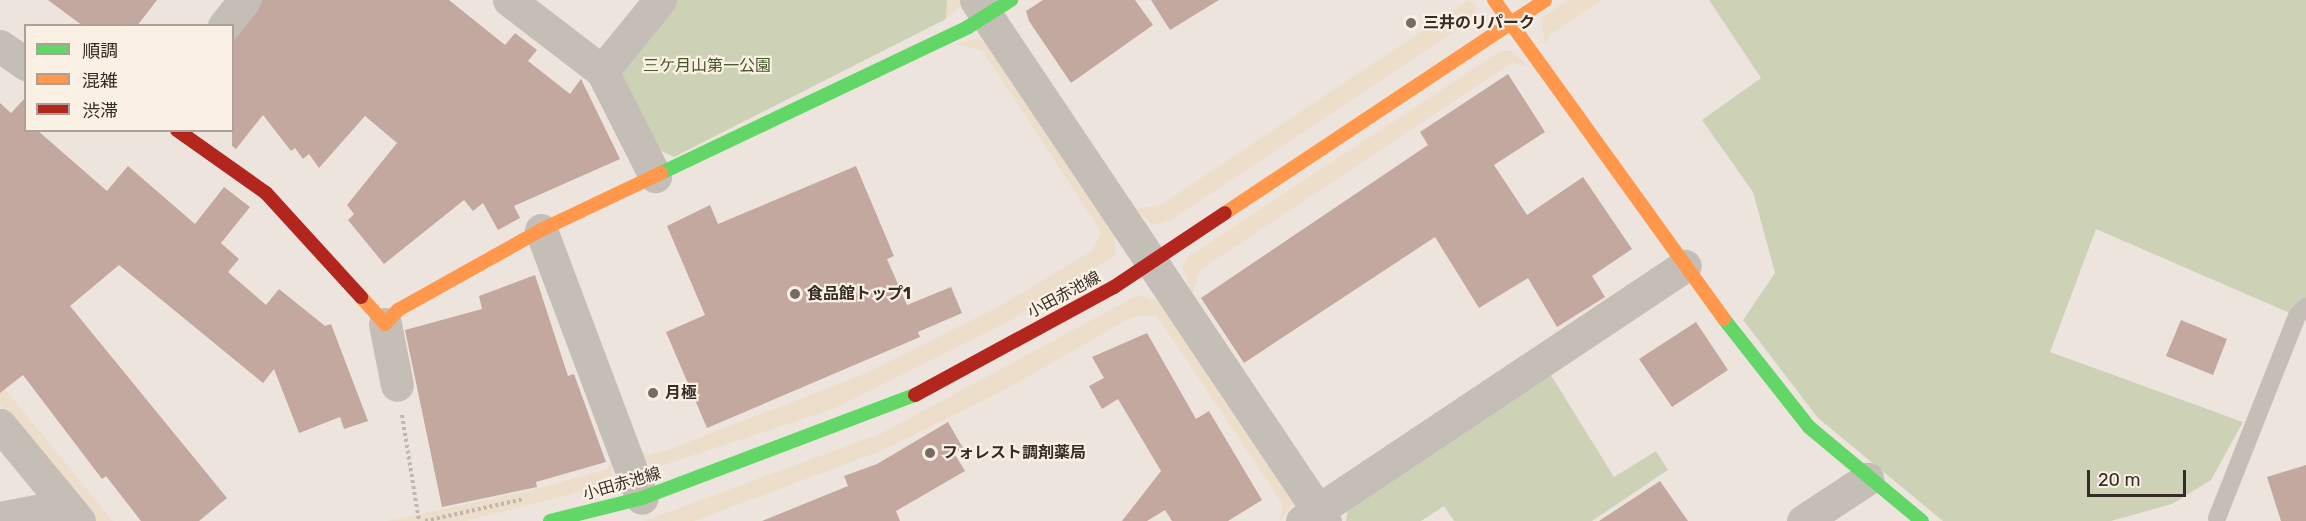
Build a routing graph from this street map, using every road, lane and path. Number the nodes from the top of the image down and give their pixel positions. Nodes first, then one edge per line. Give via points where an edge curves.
1 (244, 0) edge
2 (509, 0) edge
3 (660, 0) edge
4 (1494, 0) edge
5 (1545, 0) edge
6 (991, 5) edge
7 (1513, 21) junction
8 (226, 24) edge
9 (0, 46) edge
10 (24, 63) edge
11 (602, 71) junction
12 (180, 132) edge
13 (655, 176) junction
14 (541, 230) junction
15 (1152, 262) junction
16 (1685, 266) junction
17 (2306, 307) edge
18 (386, 324) junction
19 (397, 385) joint
20 (0, 424) edge
21 (1867, 479) junction
22 (535, 497) dead end
23 (642, 498) junction
24 (73, 513) edge
25 (0, 518) edge
26 (1315, 518) edge
27 (2217, 518) dead end
28 (419, 521) edge
29 (425, 521) edge
30 (550, 521) edge
31 (1803, 521) edge
32 (1922, 521) edge

1 - 8 street
2 - 11 street
3 - 11 street
4 - 7 street
5 - 7 street, 小田赤池線
6 - 13 street
6 - 15 street
7 - 15 street, 小田赤池線
7 - 16 street
9 - 10 street
11 - 13 street
12 - 18 street via 266,193
13 - 14 street
14 - 18 street via 398,310
14 - 23 street
15 - 23 street, 小田赤池線 via 890,408
15 - 26 street
16 - 21 street via 1809,427
16 - 26 street
17 - 27 lane via 2297,316
18 - 19 street
19 - 28 path
20 - 24 street
21 - 31 street
21 - 32 street
22 - 29 path
23 - 30 street, 小田赤池線
24 - 25 street

